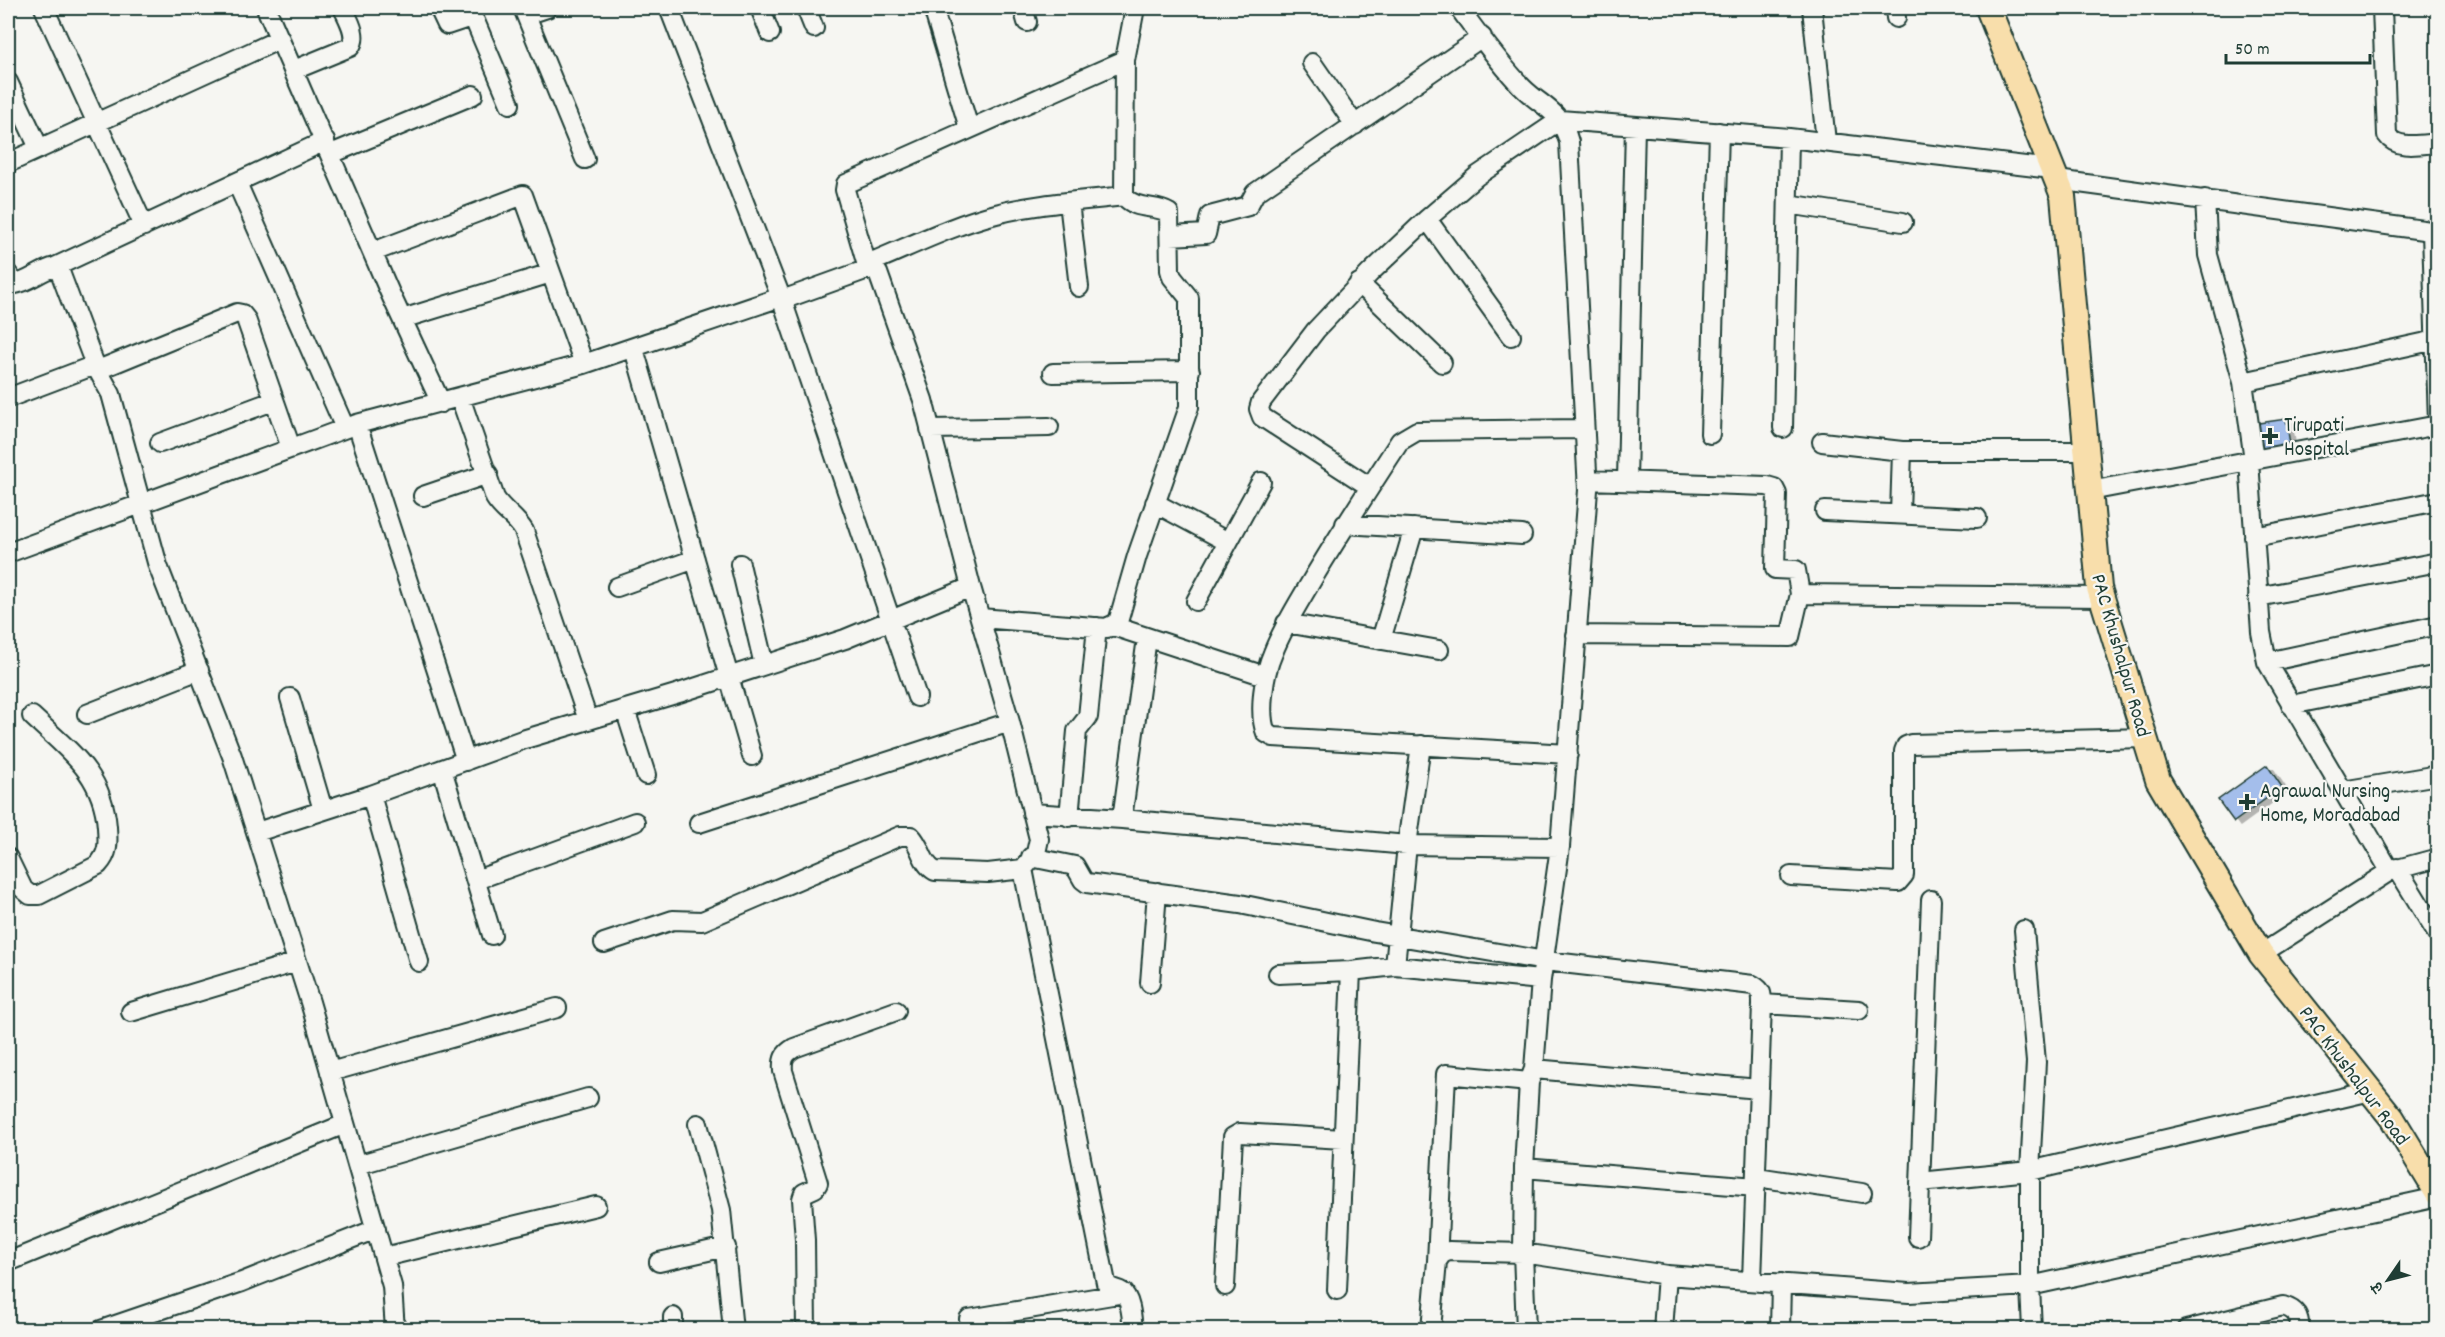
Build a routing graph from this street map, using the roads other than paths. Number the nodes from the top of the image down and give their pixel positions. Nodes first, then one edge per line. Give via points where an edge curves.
1 (44, 8) edge
2 (266, 8) edge
3 (343, 8) edge
4 (439, 8) edge
5 (548, 8) edge
6 (669, 8) edge
7 (760, 8) edge
8 (806, 8) edge
9 (933, 8) edge
10 (1135, 8) edge
11 (1459, 8) edge
12 (1812, 8) edge
13 (1988, 8) edge
14 (2382, 8) edge
15 (524, 11) edge
16 (814, 28) dead end
17 (770, 33) dead end
18 (1482, 38) junction
19 (280, 39) junction
20 (1125, 60) junction
21 (1312, 63) dead end
22 (294, 70) junction
23 (8, 82) edge
24 (472, 95) dead end
25 (510, 104) dead end
26 (1560, 120) junction
27 (97, 122) junction
28 (1355, 125) junction
29 (1635, 126) junction
30 (969, 128) junction
31 (1719, 132) junction
32 (1789, 138) junction
33 (1826, 142) junction
34 (2438, 143) edge
35 (39, 148) junction
36 (328, 148) junction
37 (585, 159) dead end
38 (8, 163) edge
39 (2054, 174) junction
40 (237, 183) junction
41 (1124, 196) junction
42 (2205, 200) junction
43 (1069, 202) junction
44 (1788, 204) junction
45 (1427, 219) junction
46 (1903, 222) dead end
47 (144, 226) junction
48 (2435, 232) edge
49 (1170, 236) junction
50 (373, 252) junction
51 (55, 267) junction
52 (868, 267) junction
53 (551, 273) junction
54 (10, 282) edge
55 (1359, 283) junction
56 (1079, 287) dead end
57 (781, 299) junction
58 (402, 319) junction
59 (1511, 336) dead end
60 (2436, 340) junction
61 (634, 349) junction
62 (1442, 363) dead end
63 (584, 364) junction
64 (96, 368) junction
65 (1190, 371) junction
66 (1053, 373) dead end
67 (2243, 382) junction
68 (460, 397) junction
69 (8, 398) edge
70 (273, 401) junction
71 (441, 403) junction
72 (2438, 424) edge
73 (351, 426) junction
74 (1049, 427) dead end
75 (1783, 428) dead end
76 (930, 429) junction
77 (1584, 429) junction
78 (1710, 434) dead end
79 (1822, 442) dead end
80 (160, 443) dead end
81 (291, 448) junction
82 (1902, 451) junction
83 (2086, 451) junction
84 (2252, 460) junction
85 (488, 474) junction
86 (1587, 480) junction
87 (1627, 481) junction
88 (1261, 482) dead end
89 (1370, 487) junction
90 (2090, 491) junction
91 (423, 496) dead end
92 (2438, 501) edge
93 (140, 503) junction
94 (1155, 503) junction
95 (1825, 511) dead end
96 (1899, 514) junction
97 (1977, 518) dead end
98 (1345, 524) junction
99 (1414, 528) junction
100 (1522, 536) dead end
101 (2254, 537) junction
102 (1228, 542) junction
103 (8, 553) edge
104 (694, 559) junction
105 (2438, 562) edge
106 (740, 564) dead end
107 (617, 587) dead end
108 (971, 587) junction
109 (1800, 594) junction
110 (2101, 597) junction
111 (2258, 597) junction
112 (1196, 601) dead end
113 (980, 618) junction
114 (891, 619) junction
115 (1286, 623) junction
116 (2438, 625) edge
117 (1105, 627) junction
118 (1576, 635) junction
119 (1147, 638) junction
120 (1381, 640) junction
121 (1439, 650) dead end
122 (2267, 662) junction
123 (764, 665) junction
124 (199, 670) junction
125 (2438, 675) edge
126 (1265, 676) junction
127 (729, 677) junction
128 (917, 697) dead end
129 (290, 698) dead end
130 (2291, 705) junction
131 (625, 709) junction
132 (87, 714) dead end
133 (32, 716) dead end
134 (588, 720) junction
135 (1010, 722) junction
136 (2145, 738) junction
137 (1421, 745) junction
138 (1568, 754) junction
139 (753, 756) dead end
140 (466, 761) junction
141 (442, 769) junction
142 (646, 775) dead end
143 (2438, 775) edge
144 (2342, 790) junction
145 (371, 795) junction
146 (323, 810) junction
147 (1032, 813) junction
148 (1069, 817) junction
149 (1122, 819) junction
150 (635, 822) dead end
151 (699, 823) dead end
152 (256, 832) junction
153 (1407, 845) junction
154 (1560, 847) junction
155 (8, 858) edge
156 (2438, 858) edge
157 (1027, 863) junction
158 (2393, 869) junction
159 (1791, 876) dead end
160 (476, 880) junction
161 (1157, 892) junction
162 (1931, 900) dead end
163 (2431, 913) edge
164 (2024, 930) dead end
165 (1397, 934) junction
166 (492, 935) dead end
167 (2438, 935) edge
168 (604, 944) dead end
169 (2261, 954) junction
170 (1545, 961) junction
171 (297, 962) junction
172 (419, 962) dead end
173 (1395, 966) junction
174 (1351, 971) junction
175 (1278, 974) dead end
176 (1541, 980) junction
177 (1150, 983) dead end
178 (1762, 1004) junction
179 (557, 1008) dead end
180 (1859, 1010) dead end
181 (896, 1011) dead end
182 (131, 1012) dead end
183 (330, 1072) junction
184 (1532, 1075) junction
185 (1760, 1089) junction
186 (2371, 1091) junction
187 (588, 1098) dead end
188 (345, 1124) junction
189 (698, 1124) dead end
190 (1343, 1139) junction
191 (357, 1164) junction
192 (1524, 1168) junction
193 (2030, 1171) junction
194 (1757, 1182) junction
195 (1920, 1182) junction
196 (1862, 1193) dead end
197 (2438, 1196) edge
198 (597, 1206) dead end
199 (376, 1229) junction
200 (1918, 1237) dead end
201 (726, 1247) junction
202 (1523, 1253) junction
203 (384, 1257) junction
204 (8, 1262) edge
205 (659, 1262) dead end
206 (1437, 1262) junction
207 (1667, 1275) junction
208 (1752, 1280) junction
209 (1781, 1283) junction
210 (1225, 1286) dead end
211 (2030, 1286) junction
212 (1337, 1290) dead end
213 (1124, 1293) junction
214 (969, 1319) dead end
215 (2227, 1324) edge
216 (101, 1329) edge
217 (395, 1329) edge
218 (733, 1329) edge
219 (806, 1329) edge
220 (1133, 1329) edge
221 (1431, 1329) edge
222 (1526, 1329) edge
223 (1663, 1329) edge
224 (1780, 1329) edge
225 (2032, 1329) edge
226 (2186, 1329) edge
227 (2300, 1329) edge

1 - 27 street
2 - 19 street
3 - 22 street via 354,42
4 - 25 street via 447,25 468,18 475,21
5 - 15 street
6 - 57 street
7 - 17 street
8 - 16 street
9 - 30 street
10 - 20 street
11 - 18 street
12 - 33 street
13 - 39 main road, PAC Khushalpur Road
14 - 34 street via 2387,135 2399,145
15 - 37 street
18 - 26 street via 1524,89
18 - 28 street
19 - 22 street
19 - 27 street
20 - 30 street
20 - 41 street
21 - 28 street
22 - 36 street
23 - 35 street
24 - 36 street
26 - 29 street
26 - 45 street via 1477,176
26 - 77 street via 1569,142
27 - 35 street
27 - 47 street
28 - 49 street via 1255,193 1248,206 1210,216 1206,234
29 - 31 street
29 - 87 street
30 - 52 street via 846,184
31 - 32 street
31 - 78 street
32 - 33 street
32 - 44 street
33 - 39 street
35 - 38 street
36 - 40 street
36 - 50 street
39 - 42 street
39 - 83 main road, PAC Khushalpur Road via 2063,195
40 - 47 street
40 - 73 street
41 - 43 street
41 - 49 street via 1134,205 1169,213
42 - 48 street
42 - 67 street via 2211,271
43 - 52 street via 981,218
43 - 56 street
44 - 46 street
44 - 75 street
45 - 55 street
45 - 59 street
47 - 51 street
48 - 60 street
49 - 65 street via 1172,277 1189,298
50 - 53 street via 523,195
50 - 58 street
51 - 54 street
51 - 64 street
52 - 57 street
52 - 76 street via 878,273
53 - 58 street
53 - 63 street
55 - 62 street
55 - 89 street via 1316,330 1259,409 1262,417
57 - 61 street
57 - 114 street
58 - 71 street
60 - 67 street
60 - 72 street
61 - 63 street
61 - 104 street
63 - 68 street
64 - 69 street
64 - 70 street via 242,314
64 - 93 street via 111,394
65 - 66 street
65 - 94 street via 1189,407
67 - 84 street
68 - 71 street
68 - 85 street
70 - 80 street
70 - 81 street
71 - 73 street
72 - 84 street
73 - 81 street
73 - 140 street
74 - 76 street
76 - 108 street
77 - 86 street
77 - 89 street via 1417,431 1400,441
79 - 82 street
81 - 93 street
82 - 83 street
82 - 96 street
83 - 90 main road, PAC Khushalpur Road
84 - 90 street
84 - 101 street
85 - 91 street
85 - 134 street via 499,505 524,531
86 - 87 street
86 - 118 street
87 - 109 street via 1774,488 1775,568 1796,570
88 - 102 street
89 - 98 street
90 - 110 main road, PAC Khushalpur Road
92 - 101 street
93 - 103 street
93 - 124 street via 158,566
94 - 102 street
94 - 117 street via 1118,622
95 - 96 street
96 - 97 street
98 - 99 street
98 - 115 street
99 - 100 street
99 - 120 street
101 - 111 street
102 - 112 street
104 - 107 street
104 - 127 street
105 - 111 street
106 - 123 street
108 - 113 street
108 - 114 street
109 - 110 street
109 - 118 street via 1790,638
110 - 136 main road, PAC Khushalpur Road
111 - 122 street
113 - 117 street
113 - 135 street
114 - 123 street via 845,639
114 - 128 street
115 - 120 street
115 - 126 street
116 - 122 street
117 - 119 street
117 - 148 street via 1088,717 1077,731
118 - 138 street
119 - 126 street
119 - 149 street
120 - 121 street
122 - 130 street
123 - 127 street
124 - 132 street
124 - 152 street
125 - 130 street
126 - 137 street via 1263,725 1273,737
127 - 131 street
127 - 139 street
129 - 146 street
130 - 144 street
131 - 134 street
131 - 142 street
133 - 155 street via 93,778 106,808 108,847 98,865 39,895 30,895 23,889
134 - 140 street
135 - 147 street
135 - 151 street
136 - 159 street via 1911,744 1904,751 1902,880
136 - 169 main road, PAC Khushalpur Road via 2158,780
137 - 138 street
137 - 153 street
138 - 154 street
140 - 141 street
141 - 145 street
141 - 160 street
143 - 144 street
144 - 158 street
145 - 146 street
145 - 172 street
146 - 152 street
147 - 148 street
147 - 157 street via 1039,839 1036,853
148 - 149 street
149 - 153 street
150 - 160 street
152 - 171 street
153 - 154 street
153 - 165 street
154 - 170 street
156 - 158 street
157 - 161 street via 1075,866 1087,882
157 - 168 street via 988,873 935,871 924,861 915,840 900,836 702,921 673,920
157 - 213 street via 1106,1283
158 - 163 street
158 - 169 street
160 - 166 street
161 - 165 street
161 - 177 street
162 - 195 street
163 - 167 street
164 - 193 street via 2036,1062
165 - 170 street
165 - 173 street
169 - 186 main road, PAC Khushalpur Road
170 - 176 street
170 - 178 street via 1753,985 1762,994
171 - 182 street
171 - 183 street
173 - 174 street
173 - 176 street
174 - 175 street
174 - 190 street
176 - 184 street
178 - 180 street
178 - 185 street
179 - 183 street
181 - 219 street via 794,1048 782,1061 818,1183 802,1199
183 - 188 street
184 - 185 street
184 - 192 street
184 - 206 street via 1446,1074
185 - 194 street
186 - 193 street
186 - 197 main road, PAC Khushalpur Road via 2392,1118
187 - 191 street
188 - 191 street
188 - 204 street
189 - 201 street via 721,1210
190 - 210 street via 1240,1133 1233,1137
190 - 212 street
191 - 199 street
192 - 194 street
192 - 202 street
193 - 195 street
193 - 211 street
194 - 196 street
194 - 208 street
195 - 200 street
197 - 211 street
198 - 203 street
199 - 203 street
199 - 216 street via 242,1282
201 - 205 street
201 - 218 street
202 - 206 street via 1449,1251
202 - 207 street
202 - 222 street
203 - 217 street via 392,1286
206 - 221 street
207 - 208 street
207 - 223 street
208 - 209 street
209 - 211 street via 1909,1293
209 - 224 street
211 - 225 street
213 - 214 street
213 - 220 street
215 - 226 street
215 - 227 street via 2283,1306 2299,1316

